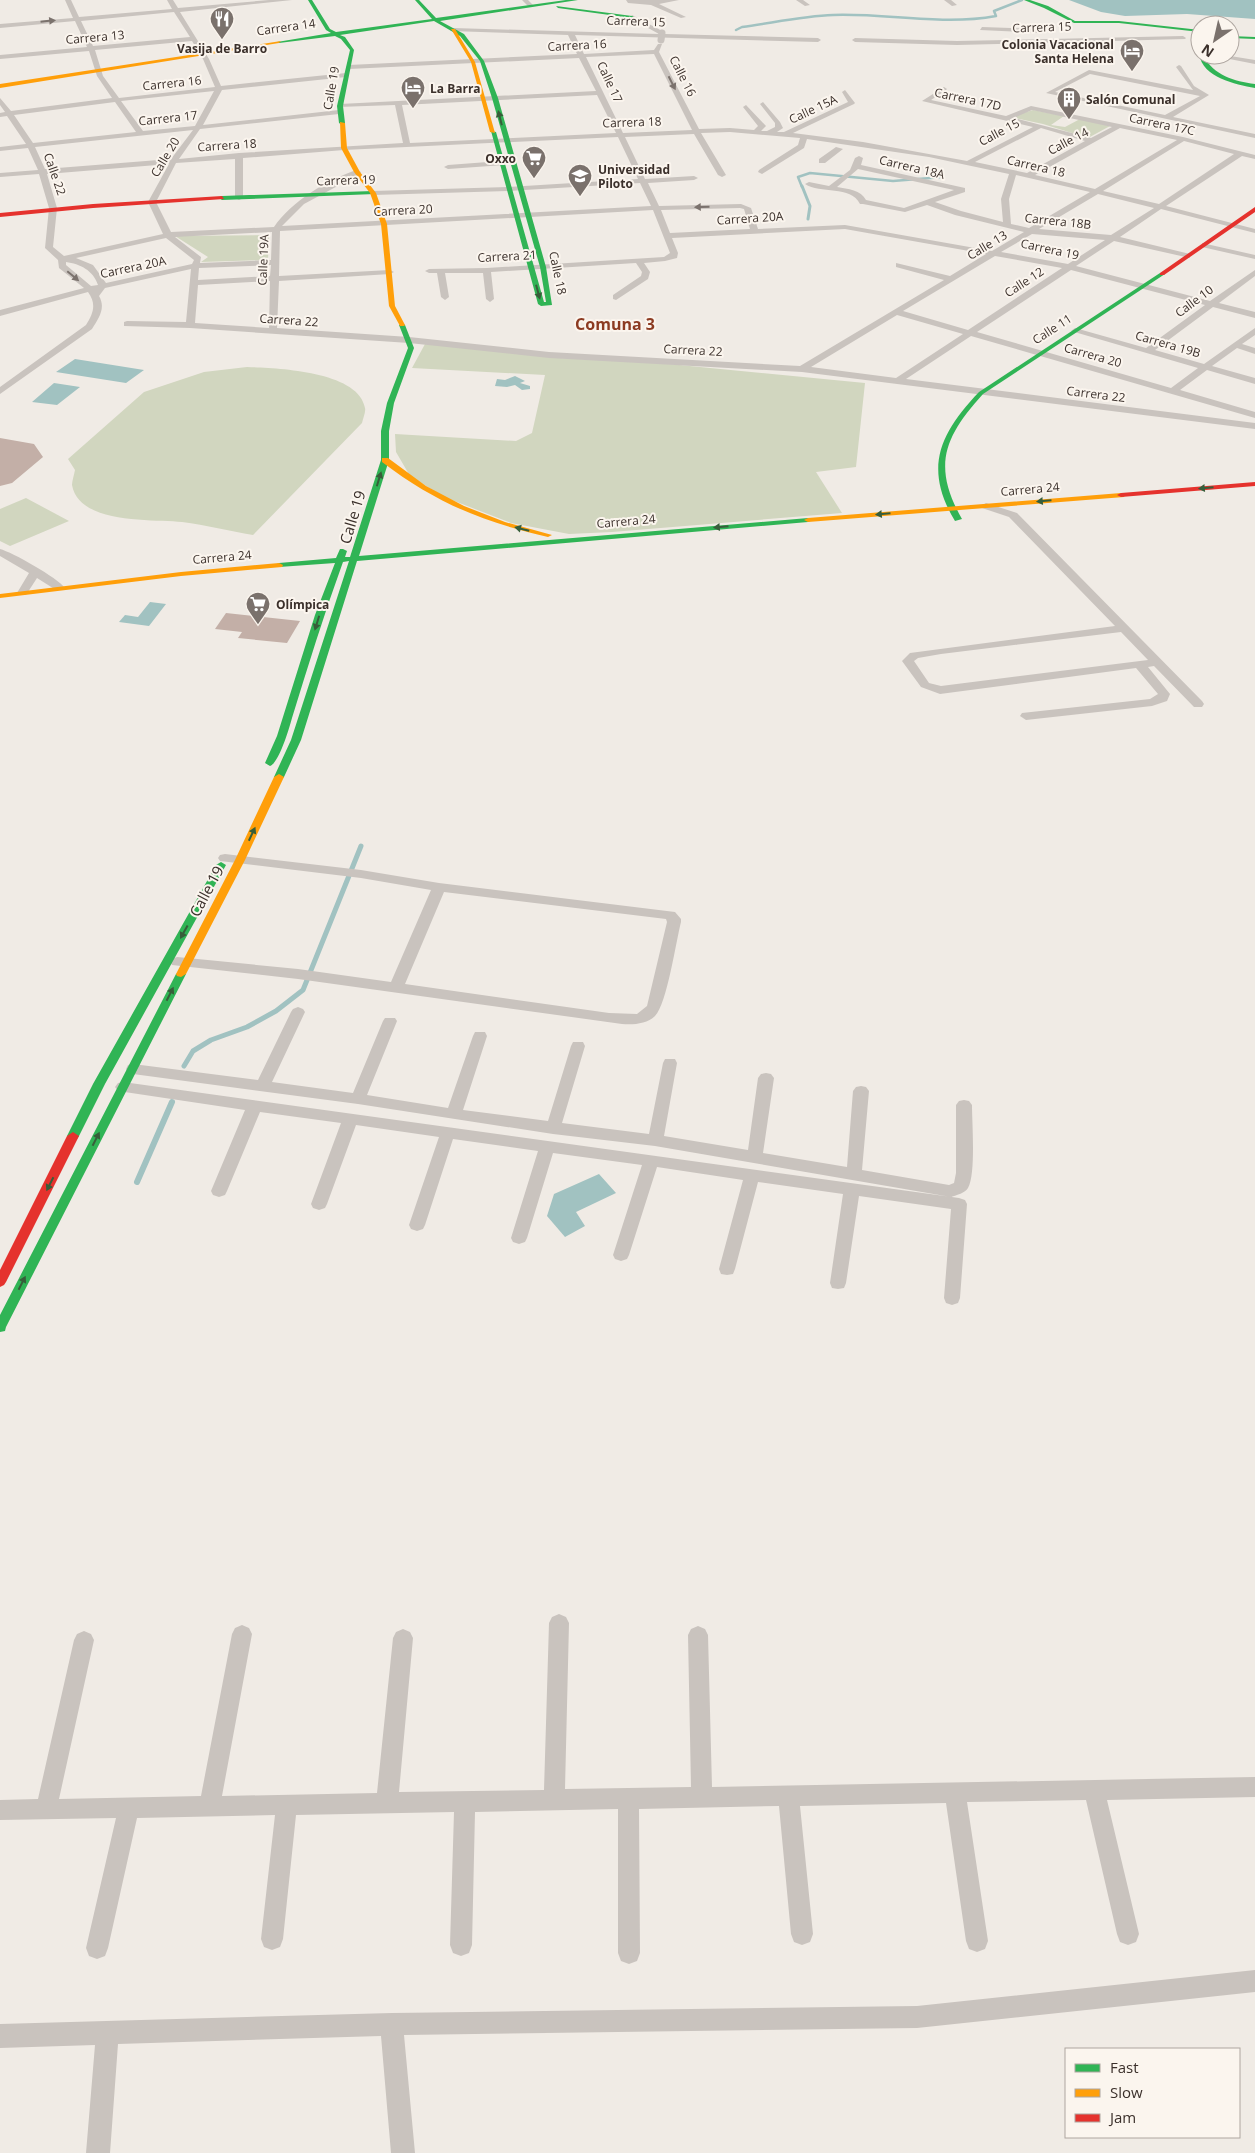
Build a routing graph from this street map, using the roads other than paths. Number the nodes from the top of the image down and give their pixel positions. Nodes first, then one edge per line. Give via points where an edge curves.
1 (68, 0) edge
2 (170, 0) edge
3 (289, 0) edge
4 (310, 0) edge
5 (417, 0) edge
6 (576, 0) edge
7 (676, 0) edge
8 (799, 0) edge
9 (947, 0) edge
10 (628, 1) edge
11 (1030, 1) edge
12 (528, 3) edge
13 (652, 4) junction
14 (807, 5) dead end
15 (954, 5) dead end
16 (175, 10) junction
17 (632, 17) junction
18 (683, 17) dead end
19 (76, 18) junction
20 (0, 26) edge
21 (444, 26) junction
22 (982, 29) dead end
23 (1190, 30) edge
24 (1053, 31) dead end
25 (570, 32) junction
26 (1060, 33) dead end
27 (340, 36) junction
28 (1240, 37) edge
29 (1183, 38) junction
30 (1190, 38) edge
31 (1255, 38) edge
32 (192, 39) junction
33 (818, 40) dead end
34 (854, 40) dead end
35 (1067, 40) junction
36 (645, 41) junction
37 (1190, 45) edge
38 (91, 48) junction
39 (657, 50) junction
40 (204, 56) junction
41 (584, 56) junction
42 (0, 57) edge
43 (1240, 60) edge
44 (478, 61) junction
45 (1255, 62) edge
46 (1205, 65) edge
47 (1180, 67) dead end
48 (348, 71) junction
49 (99, 73) junction
50 (0, 86) edge
51 (1255, 86) edge
52 (219, 89) junction
53 (944, 89) dead end
54 (0, 92) edge
55 (845, 92) dead end
56 (601, 93) junction
57 (1206, 95) junction
58 (490, 98) junction
59 (0, 100) edge
60 (115, 100) junction
61 (398, 103) junction
62 (763, 104) dead end
63 (746, 107) dead end
64 (1034, 108) joint
65 (339, 109) junction
66 (10, 114) junction
67 (0, 115) edge
68 (1167, 117) junction
69 (1006, 118) junction
70 (1040, 126) junction
71 (1119, 126) junction
72 (197, 129) junction
73 (696, 131) junction
74 (756, 132) junction
75 (769, 133) junction
76 (140, 134) junction
77 (620, 134) junction
78 (784, 135) junction
79 (1255, 136) edge
80 (806, 138) junction
81 (1183, 139) junction
82 (500, 140) junction
83 (1092, 141) junction
84 (407, 144) junction
85 (31, 146) junction
86 (344, 148) junction
87 (0, 149) edge
88 (845, 151) junction
89 (1241, 153) junction
90 (239, 156) junction
91 (1255, 157) edge
92 (822, 160) dead end
93 (174, 161) junction
94 (970, 162) junction
95 (501, 163) junction
96 (857, 166) junction
97 (448, 167) dead end
98 (42, 170) junction
99 (357, 172) junction
100 (762, 172) dead end
101 (1013, 172) junction
102 (0, 175) edge
103 (722, 175) dead end
104 (1027, 176) junction
105 (694, 178) dead end
106 (641, 181) junction
107 (809, 184) dead end
108 (514, 188) junction
109 (831, 188) junction
110 (1095, 192) junction
111 (373, 193) junction
112 (313, 195) junction
113 (239, 198) junction
114 (152, 202) junction
115 (927, 202) junction
116 (53, 208) junction
117 (656, 208) junction
118 (1159, 208) junction
119 (1255, 209) edge
120 (0, 215) edge
121 (523, 215) junction
122 (384, 224) junction
123 (1007, 225) junction
124 (1232, 225) junction
125 (836, 226) joint
126 (276, 230) junction
127 (754, 230) junction
128 (1030, 231) junction
129 (1255, 231) edge
130 (168, 235) junction
131 (667, 236) junction
132 (1113, 238) junction
133 (1205, 245) junction
134 (996, 252) junction
135 (674, 253) joint
136 (1187, 256) junction
137 (1255, 257) edge
138 (62, 259) junction
139 (639, 261) junction
140 (274, 262) junction
141 (899, 265) dead end
142 (195, 266) junction
143 (537, 267) junction
144 (1070, 267) junction
145 (486, 270) junction
146 (429, 271) dead end
147 (441, 271) junction
148 (390, 272) junction
149 (1255, 272) edge
150 (275, 278) junction
151 (951, 279) junction
152 (194, 282) junction
153 (102, 286) junction
154 (1141, 286) junction
155 (93, 292) junction
156 (445, 297) dead end
157 (616, 297) dead end
158 (490, 299) dead end
159 (1210, 304) junction
160 (0, 312) edge
161 (896, 312) junction
162 (1255, 315) edge
163 (127, 324) dead end
164 (190, 325) junction
165 (1075, 331) junction
166 (1255, 331) edge
167 (273, 332) junction
168 (970, 332) junction
169 (409, 340) junction
170 (1235, 345) junction
171 (1148, 351) junction
172 (1255, 351) edge
173 (1040, 353) junction
174 (1206, 367) junction
175 (802, 369) junction
176 (1255, 381) edge
177 (896, 382) junction
178 (0, 391) edge
179 (1173, 391) junction
180 (981, 393) junction
181 (1255, 414) edge
182 (1255, 426) edge
183 (384, 454) junction
184 (1255, 484) edge
185 (1255, 494) edge
186 (361, 496) dead end
187 (986, 506) junction
188 (950, 509) junction
189 (355, 513) dead end
190 (369, 513) junction
191 (1013, 515) junction
192 (958, 519) junction
193 (829, 530) dead end
194 (347, 537) dead end
195 (570, 540) junction
196 (0, 552) edge
197 (572, 552) dead end
198 (353, 565) junction
199 (338, 566) junction
200 (35, 571) junction
201 (60, 588) junction
202 (22, 593) junction
203 (0, 596) edge
204 (0, 604) edge
205 (1126, 628) junction
206 (1158, 662) junction
207 (1139, 664) junction
208 (1198, 704) dead end
209 (1026, 716) dead end
210 (266, 772) dead end
211 (227, 854) joint
212 (240, 860) junction
213 (440, 887) junction
214 (168, 961) junction
215 (186, 963) junction
216 (396, 988) junction
217 (298, 1012) dead end
218 (390, 1021) dead end
219 (480, 1036) dead end
220 (578, 1046) dead end
221 (670, 1063) dead end
222 (109, 1066) junction
223 (133, 1068) junction
224 (766, 1078) dead end
225 (99, 1084) junction
226 (123, 1087) junction
227 (262, 1087) junction
228 (861, 1091) dead end
229 (358, 1099) junction
230 (255, 1105) junction
231 (964, 1105) dead end
232 (454, 1114) junction
233 (351, 1118) junction
234 (553, 1128) junction
235 (448, 1132) junction
236 (655, 1140) junction
237 (547, 1146) junction
238 (755, 1156) junction
239 (651, 1161) junction
240 (752, 1175) junction
241 (853, 1181) junction
242 (219, 1190) dead end
243 (320, 1204) dead end
244 (417, 1225) dead end
245 (519, 1238) dead end
246 (621, 1256) dead end
247 (727, 1269) dead end
248 (0, 1282) edge
249 (838, 1283) dead end
250 (952, 1298) dead end
251 (0, 1327) edge
252 (559, 1623) dead end
253 (242, 1634) dead end
254 (698, 1635) dead end
255 (403, 1638) dead end
256 (84, 1640) dead end
257 (1255, 1787) edge
258 (1094, 1788) junction
259 (955, 1794) junction
260 (789, 1796) junction
261 (702, 1797) junction
262 (628, 1798) junction
263 (554, 1800) junction
264 (465, 1802) junction
265 (387, 1803) junction
266 (287, 1804) junction
267 (209, 1807) junction
268 (129, 1808) junction
269 (0, 1810) edge
270 (46, 1810) junction
271 (802, 1934) dead end
272 (1128, 1934) dead end
273 (272, 1939) dead end
274 (977, 1941) dead end
275 (461, 1945) dead end
276 (97, 1948) dead end
277 (629, 1953) dead end
278 (1255, 1981) edge
279 (392, 2024) junction
280 (107, 2033) junction
281 (0, 2036) edge
282 (98, 2153) edge
283 (403, 2153) edge

1 - 19 street
2 - 16 street
3 - 16 street
4 - 27 street, Calle 19 via 328,30
5 - 21 street, Calle 18
6 - 12 street, Carrera 14
7 - 13 street
8 - 14 street
9 - 15 street
10 - 13 street
10 - 17 street via 627,8
11 - 23 street via 1072,21 1119,22
12 - 21 street, Carrera 14
13 - 18 street
16 - 19 street
16 - 32 street
17 - 21 street, Carrera 14 via 560,7
17 - 39 street, Calle 16 via 662,37
20 -> 19 street
19 - 38 street
21 - 25 street, Carrera 15
21 - 27 street, Carrera 14
21 - 27 street, Carrera 14
21 - 44 street, Calle 18
22 - 24 street
25 - 36 street, Carrera 15
25 - 41 street, Calle 17
26 - 35 street
27 - 40 street, Carrera 14
27 - 48 street, Calle 19 via 352,50
28 - 31 street
29 - 30 street, Carrera 15
29 - 35 street, Carrera 15
29 - 37 street
32 - 38 street, Carrera 13
32 - 40 street
33 - 36 street, Carrera 15
34 - 35 street, Carrera 15 via 957,43
36 - 39 street
38 - 42 street, Carrera 13
38 - 49 street
39 - 41 street, Carrera 16
39 -> 73 street, Calle 16
40 - 49 street, Carrera 14
40 - 52 street
41 - 44 street, Carrera 16
41 - 56 street, Calle 17
43 - 45 street
44 - 48 street, Carrera 16
44 - 58 street, Calle 18
46 - 51 street via 1231,81
47 - 57 street via 1192,87
48 - 52 street, Carrera 16
48 - 65 street, Calle 19
49 - 50 street, Carrera 14
49 - 54 street, Carrera 14
49 - 60 street
52 - 60 street, Carrera 16
52 - 72 street, Calle 20
53 - 69 street, Carrera 17D via 926,101
55 - 78 street, Calle 15A via 852,103
56 - 58 street, Carrera 17
56 - 77 street, Calle 17
57 - 68 street
57 - 68 street via 1092,72 1084,73 1049,93
58 - 61 street, Carrera 17
58 - 82 street, Calle 18
59 - 66 street, Calle 22
60 - 66 street, Carrera 16
60 - 76 street
61 - 65 street, Carrera 17
61 - 84 street
62 - 75 street via 778,123 779,128
63 - 74 street via 762,126
64 - 69 street, Calle 15
64 - 71 street, Carrera 17C
65 - 72 street, Carrera 17
65 - 86 street, Calle 19
66 - 67 street, Carrera 16
66 - 85 street, Calle 22
68 - 79 street
69 - 70 street, Carrera 17D
70 - 83 street, Carrera 17D
70 - 94 street, Calle 15
71 - 81 street, Carrera 17C
71 - 83 street, Calle 14
72 - 76 street, Carrera 17
72 - 93 street, Calle 20
73 - 74 street, Carrera 18
73 - 77 street, Carrera 18
73 - 103 street, Calle 16
74 - 75 street, Carrera 18
75 - 78 street, Carrera 18
76 - 85 street, Carrera 17
77 - 82 street, Carrera 18
77 - 106 street, Calle 17
78 - 80 street, Carrera 18
80 - 88 street via 810,142
80 - 94 street, Carrera 18
80 - 100 street, Calle 15A via 801,146
81 - 89 street, Carrera 17C
81 - 110 street, Calle 13
82 - 84 street, Carrera 18
82 - 95 street, Calle 18
82 - 108 street, Calle 18
83 - 104 street, Calle 14
84 - 86 street, Carrera 18
85 - 87 street, Carrera 17
85 - 98 street, Calle 22
86 - 90 street, Carrera 18
86 - 99 street, Calle 19
88 - 92 street
88 - 96 street via 860,159
89 - 91 street, Carrera 17C
89 - 118 street, Calle 12
90 - 93 street, Carrera 18
90 - 113 street
93 - 98 street, Carrera 18
93 - 114 street, Calle 20
94 - 101 street, Carrera 18
95 - 97 street
95 - 108 street, Calle 18
96 - 109 street
96 - 115 street, Carrera 18A via 962,190
98 - 102 street, Carrera 18
98 - 116 street, Calle 22
99 - 111 street, Calle 19
99 - 112 street, Calle 19A
101 - 104 street, Carrera 18
101 - 123 street via 1006,199
104 - 110 street, Carrera 18
105 - 106 street, Carrera 19
106 - 108 street, Carrera 19
106 - 117 street, Calle 17
107 - 109 street
108 - 111 street, Carrera 19
108 - 121 street, Calle 18
109 - 115 street via 854,192 862,197 863,202 899,210
110 - 118 street, Carrera 18
110 - 128 street, Calle 13
111 - 112 street, Carrera 19
111 - 122 street, Calle 19
112 - 113 street, Carrera 19
112 - 126 street, Calle 19A
113 - 114 street, Carrera 19
114 - 116 street, Carrera 19
114 - 130 street
115 - 123 street, Carrera 18B
116 - 120 street, Carrera 19
116 - 138 street, Calle 22 via 49,248
117 - 121 street, Carrera 20
127 -> 117 street, Carrera 20 via 747,208 734,205
117 - 131 street, Calle 17
118 - 124 street, Carrera 18
118 - 132 street, Calle 12
119 - 124 street, Calle 11
121 - 122 street, Carrera 20
121 - 143 street, Calle 18
122 - 126 street, Carrera 20
122 - 148 street, Calle 19
123 - 128 street, Carrera 18B
124 - 129 street, Carrera 18
124 - 133 street, Calle 11
125 - 127 street, Carrera 20A
125 - 134 street, Carrera 19
126 - 130 street, Carrera 20
126 - 140 street, Calle 19A
127 - 131 street, Carrera 20A
128 - 132 street, Carrera 18B
128 - 134 street, Calle 13
130 - 138 street, Carrera 20
130 - 142 street via 198,259
131 - 135 street, Calle 17
132 - 136 street, Carrera 18B
132 - 144 street, Calle 12
133 - 136 street, Calle 11
133 - 137 street
134 - 144 street, Carrera 19
134 - 151 street, Calle 13
135 - 139 street, Carrera 21 via 670,258
136 - 154 street, Calle 11
138 - 153 street via 77,261 90,268 102,281
138 -> 155 street, Calle 22 via 62,266
139 - 143 street, Carrera 21
139 - 157 street via 646,272 645,277
140 - 142 street, Carrera 20A
140 - 150 street, Calle 19A
141 - 151 street
142 - 152 street
142 - 153 street, Carrera 20A
143 - 145 street, Carrera 21
144 - 154 street, Carrera 19
144 - 168 street, Calle 12
145 - 147 street, Carrera 21
145 - 158 street
146 - 147 street, Carrera 21
147 - 156 street
148 - 150 street
148 - 169 street, Calle 19 via 392,306
149 - 159 street, Calle 10
150 - 152 street
150 - 167 street, Calle 19A
151 - 161 street, Calle 13
152 - 164 street
153 - 155 street
154 - 159 street, Carrera 19
154 - 165 street, Calle 11
155 - 160 street, Carrera 20A
155 - 178 street via 100,307 89,327
159 - 162 street, Carrera 19
159 - 171 street, Calle 10
161 - 168 street, Carrera 20
161 - 175 street, Calle 13
163 - 164 street, Carrera 22
164 - 167 street, Carrera 22
165 - 171 street, Carrera 19B
165 - 173 street, Calle 11
166 - 170 street
167 - 169 street, Carrera 22
168 - 173 street, Carrera 20
168 - 177 street, Calle 12
169 - 175 street, Carrera 22 via 549,355
169 - 183 street, Calle 19 via 411,348 383,430
170 - 172 street
170 - 174 street
171 - 174 street, Carrera 19B
173 - 179 street, Carrera 20
173 - 180 street, Calle 11
174 - 176 street, Carrera 19B
174 - 179 street
175 - 177 street, Carrera 22
177 - 180 street, Carrera 22
179 - 181 street, Carrera 20
180 - 182 street, Carrera 22
180 - 188 street, Calle 11 via 960,416 941,460 942,488
183 - 186 street, Calle 19 via 377,455
190 -> 183 street, Calle 19
195 -> 183 street via 476,516 438,499 408,480
184 -> 187 street, Carrera 24
185 - 191 street, Carrera 24
187 - 188 street, Carrera 24
187 - 191 street
188 - 192 street, Calle 11
188 -> 195 street, Carrera 24
189 - 190 street
190 - 198 street, Calle 19
191 - 192 street, Carrera 24
191 - 205 street
192 - 193 street, Carrera 24
194 - 199 street, Calle 19
195 - 198 street, Carrera 24
196 - 200 street
197 - 198 street, Carrera 24
198 - 199 street, Carrera 24
212 -> 198 street, Calle 19 via 296,740
199 - 201 street, Carrera 24 via 181,574
199 - 204 street, Carrera 24
199 -> 210 street, Calle 19 via 319,615 282,736
200 - 201 street
200 - 202 street
201 - 202 street, Carrera 24
202 - 203 street, Carrera 24
205 - 206 street
205 - 207 street via 914,655 908,661 925,685 940,690
206 - 207 street
206 - 208 street
207 - 209 street via 1162,690 1163,698 1152,702
211 - 212 street
211 -> 214 street, Calle 19
212 - 213 street
212 - 215 street, Calle 19
213 - 216 street
213 - 216 street via 670,915 674,922 654,1007 646,1017 631,1020
214 - 215 street
214 - 222 street, Calle 19
215 - 216 street
223 -> 215 street, Calle 19
217 - 227 street
218 - 229 street
219 - 232 street
220 - 234 street
221 - 236 street
222 - 223 street
222 - 225 street, Calle 19
223 - 226 street, Calle 19
223 - 227 street
224 - 238 street
225 - 226 street
225 -> 248 street, Calle 19
226 - 230 street
251 -> 226 street, Calle 19
227 - 229 street
228 - 241 street
229 - 232 street
230 - 233 street
230 - 242 street
231 - 241 street via 961,1186 943,1190
232 - 234 street
233 - 235 street
233 - 243 street
234 - 236 street
235 - 237 street
235 - 244 street
236 - 238 street
237 - 239 street
237 - 245 street
238 - 241 street
239 - 240 street
239 - 246 street
240 - 241 street
240 - 247 street
241 - 249 street
241 - 250 street via 960,1204
252 - 263 street
253 - 267 street
254 - 261 street
255 - 265 street
256 - 270 street
257 - 258 street
258 - 259 street
258 - 272 street
259 - 260 street
259 - 274 street
260 - 261 street
260 - 271 street
261 - 262 street
262 - 263 street
262 - 277 street
263 - 264 street
264 - 265 street
264 - 275 street
265 - 266 street
266 - 267 street
266 - 273 street
267 - 268 street
268 - 270 street
268 - 276 street
269 - 270 street
278 - 279 street via 917,2017
279 - 280 street
279 - 283 street
280 - 281 street
280 - 282 street

